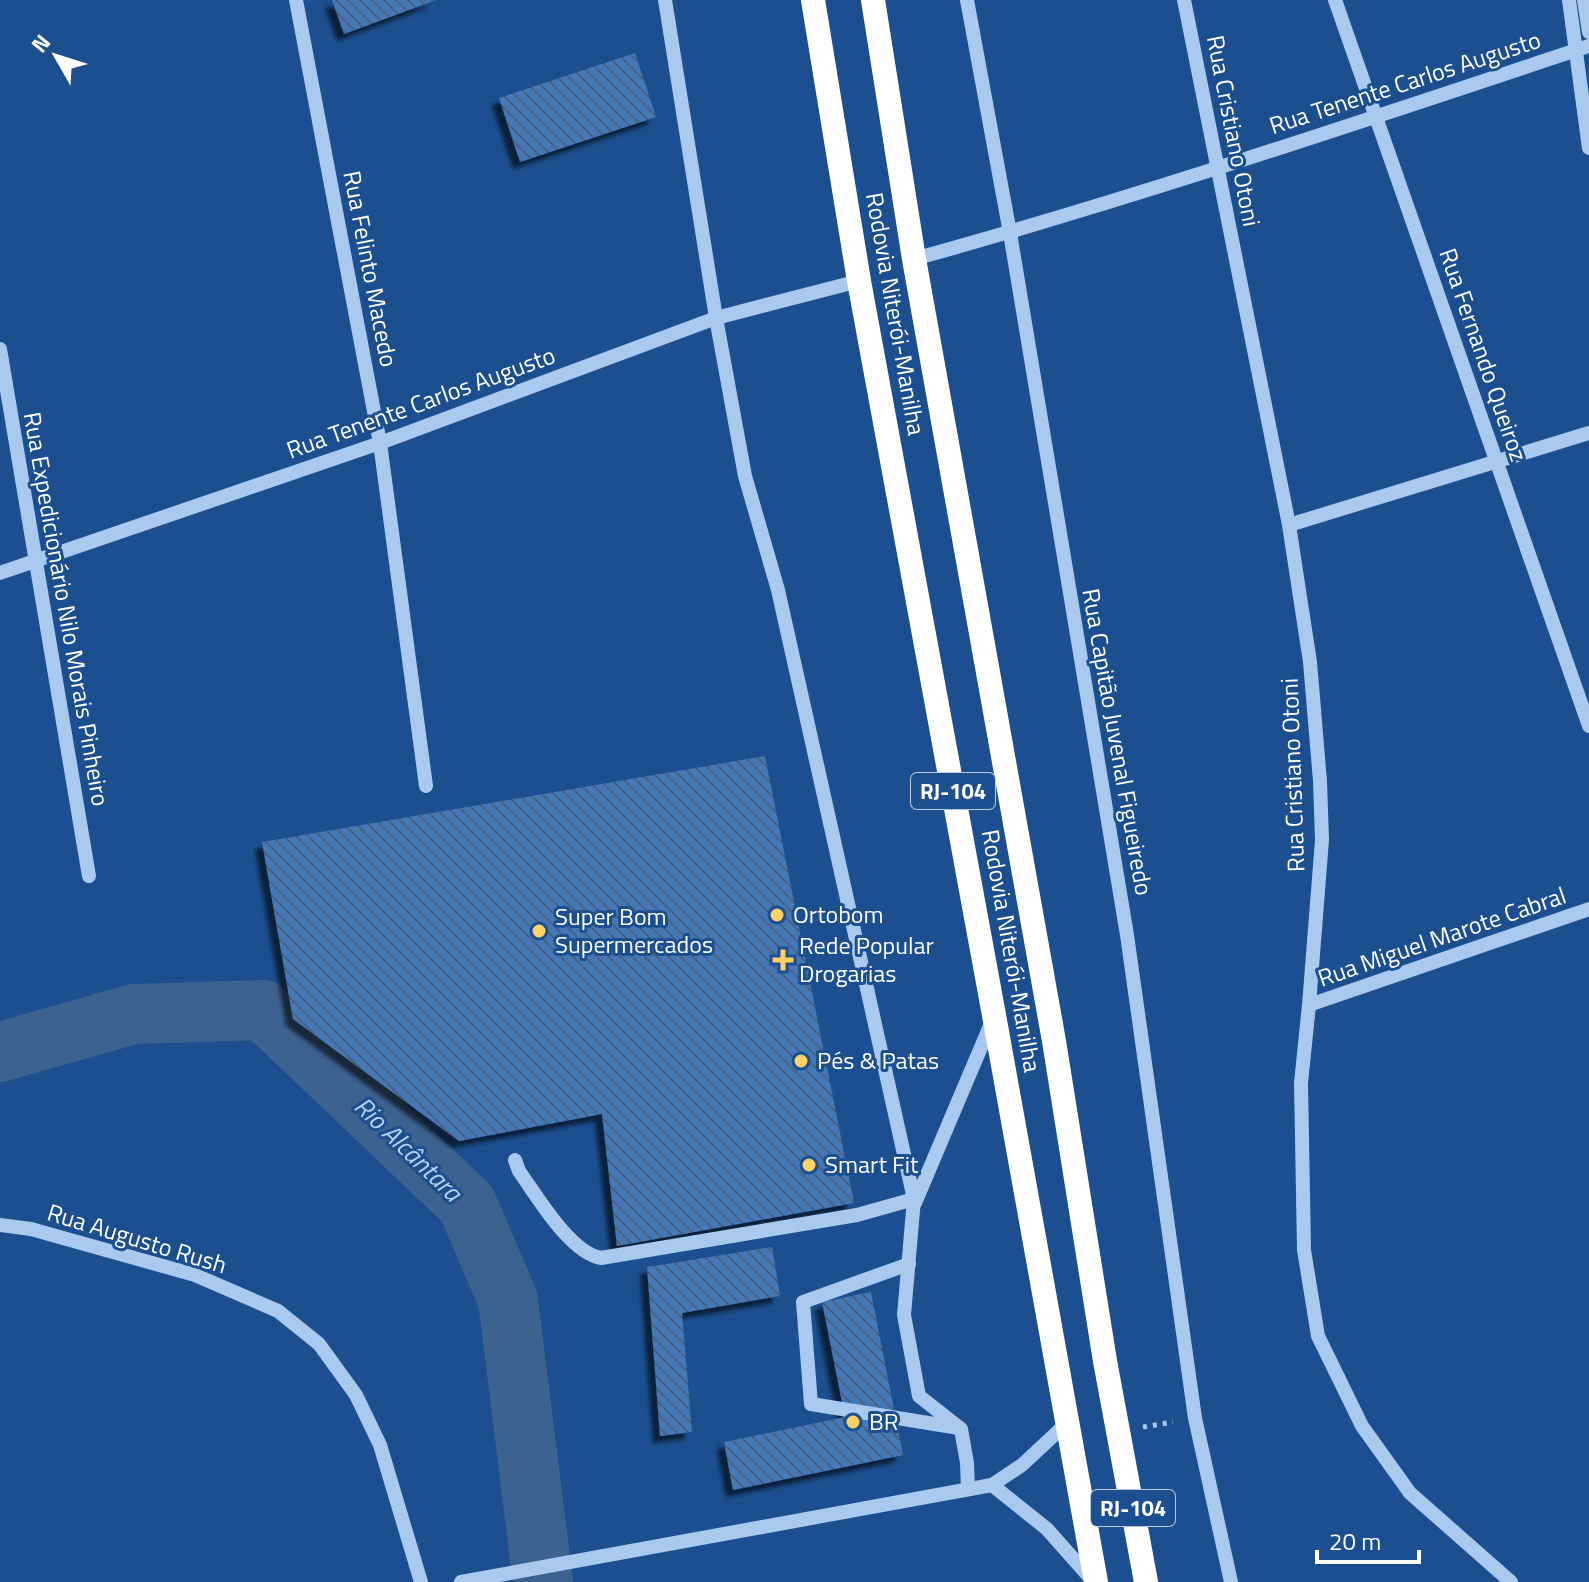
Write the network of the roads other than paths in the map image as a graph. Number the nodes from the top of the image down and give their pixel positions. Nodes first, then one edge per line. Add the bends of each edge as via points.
1 (296, 0) edge
2 (665, 0) edge
3 (813, 0) edge
4 (873, 0) edge
5 (967, 0) edge
6 (1184, 0) edge
7 (1335, 0) edge
8 (1569, 0) edge
9 (1584, 0) edge
10 (1589, 32) edge
11 (1589, 46) edge
12 (1589, 148) edge
13 (1218, 168) junction
14 (1010, 233) junction
15 (914, 259) junction
16 (859, 281) junction
17 (716, 318) junction
18 (0, 349) edge
19 (1589, 433) edge
20 (380, 443) junction
21 (1289, 525) junction
22 (37, 560) junction
23 (0, 573) edge
24 (1589, 726) edge
25 (426, 786) dead end
26 (89, 876) dead end
27 (1589, 909) edge
28 (1309, 1005) junction
29 (994, 1015) junction
30 (515, 1160) dead end
31 (914, 1202) junction
32 (0, 1225) edge
33 (909, 1264) junction
34 (1067, 1423) junction
35 (961, 1429) junction
36 (992, 1485) junction
37 (968, 1489) junction
38 (421, 1582) edge
39 (461, 1582) edge
40 (1095, 1582) edge
41 (1146, 1582) edge
42 (1231, 1582) edge
43 (1511, 1582) edge

1 - 20 street, Rua Felinto Macedo
2 - 17 street
3 - 16 highway, Rodovia Niterói-Manilha / RJ-104
4 - 15 highway, Rodovia Niterói-Manilha / RJ-104
5 - 14 street, Rua Capitão Juvenal Figueiredo
6 - 13 street, Rua Cristiano Otoni
7 - 24 street, Rua Fernando Queiroz
8 - 12 street
9 - 10 street
11 - 13 street, Rua Tenente Carlos Augusto
13 - 14 street, Rua Tenente Carlos Augusto
13 - 21 street, Rua Cristiano Otoni
14 - 15 street, Rua Tenente Carlos Augusto
14 - 42 street, Rua Capitão Juvenal Figueiredo via 1127,935 1195,1418
15 - 41 highway, Rodovia Niterói-Manilha / RJ-104
16 - 17 street, Rua Tenente Carlos Augusto
16 - 29 highway, Rodovia Niterói-Manilha / RJ-104
17 - 20 street, Rua Tenente Carlos Augusto
17 - 31 street via 745,476 778,590
18 - 22 street, Rua Expedicionário Nilo Morais Pinheiro
19 - 21 street
20 - 22 street, Rua Tenente Carlos Augusto
20 - 25 street, Rua Felinto Macedo
21 - 28 street, Rua Cristiano Otoni via 1310,662 1322,825
22 - 23 street, Rua Tenente Carlos Augusto
22 - 26 street, Rua Expedicionário Nilo Morais Pinheiro
27 - 28 street, Rua Miguel Marote Cabral
28 - 43 street, Rua Cristiano Otoni via 1301,1083 1304,1250 1318,1336 1362,1426 1410,1493
29 - 31 street
29 - 34 highway, Rodovia Niterói-Manilha / RJ-104
30 - 31 street via 568,1239 601,1258
31 - 33 street
32 - 38 street, Rua Augusto Rush via 195,1275 278,1311 319,1344 356,1395 380,1445
33 - 35 street via 904,1315 919,1396
33 - 35 street via 803,1302 811,1404
34 - 36 street
34 - 40 highway, Rodovia Niterói-Manilha / RJ-104
35 - 37 street
36 - 37 street
36 - 40 street via 1047,1529
37 - 39 street

